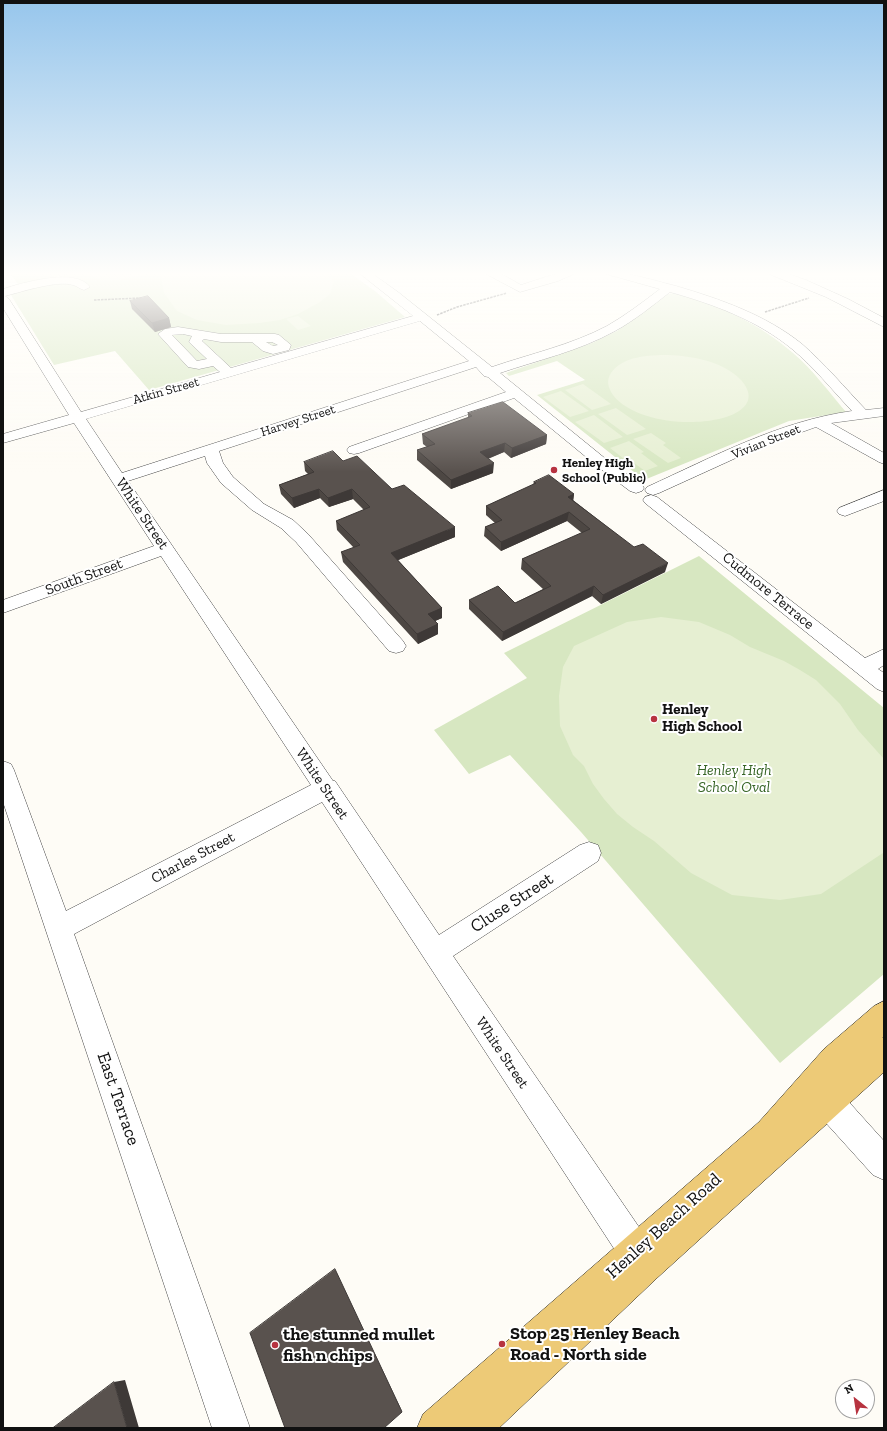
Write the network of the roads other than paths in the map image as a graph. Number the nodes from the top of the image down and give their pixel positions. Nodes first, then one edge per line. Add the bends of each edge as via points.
1 (28, 339) edge
2 (169, 339) edge
3 (196, 339) edge
4 (346, 339) edge
5 (447, 339) edge
6 (587, 339) edge
7 (785, 339) edge
8 (216, 361) junction
9 (476, 363) junction
10 (229, 373) junction
11 (489, 373) junction
12 (515, 393) junction
13 (884, 412) edge
14 (862, 414) junction
15 (77, 417) junction
16 (818, 422) junction
17 (3, 439) edge
18 (211, 449) junction
19 (354, 450) dead end
20 (884, 459) edge
21 (119, 479) junction
22 (884, 494) edge
23 (652, 495) junction
24 (846, 511) dead end
25 (165, 548) junction
26 (3, 607) edge
27 (396, 646) dead end
28 (884, 656) edge
29 (864, 668) junction
30 (884, 684) edge
31 (3, 770) edge
32 (327, 788) junction
33 (589, 853) dead end
34 (59, 928) junction
35 (435, 953) junction
36 (884, 1016) edge
37 (884, 1052) edge
38 (828, 1102) junction
39 (884, 1164) edge
40 (640, 1259) junction
41 (231, 1428) edge
42 (437, 1428) edge
43 (471, 1428) edge

1 - 15 street, White Street
2 - 8 street via 193,364
3 - 8 street via 195,342
4 - 10 street, Atkin Street
5 - 9 street
6 - 11 street
7 - 14 street via 796,346
8 - 10 street
9 - 11 street
9 - 18 street, Harvey Street
10 - 15 street, Atkin Street
11 - 12 street
12 - 19 street
12 - 23 street, Cudmore Terrace via 636,488 633,492 635,497 643,500
13 - 14 street, Vivian Street
14 - 16 street, Vivian Street
15 - 17 street, Atkin Street
15 - 21 street, White Street
16 - 20 street
16 - 23 street, Vivian Street via 772,437
18 - 21 street, Harvey Street
18 - 27 street via 215,464 227,480 258,507 287,524
21 - 25 street, White Street
22 - 24 street
23 - 29 street, Cudmore Terrace
25 - 26 street, South Street
25 - 32 street, White Street
28 - 29 street
29 - 30 street, Cudmore Terrace
31 - 34 street, East Terrace
32 - 34 street, Charles Street
32 - 35 street, White Street
33 - 35 street, Cluse Street
34 - 41 street, East Terrace
35 - 40 street, White Street
36 - 40 main road, Henley Beach Road via 835,1060 770,1132
37 - 38 main road, Henley Beach Road
38 - 39 street
38 - 40 main road, Henley Beach Road
40 - 42 main road, Henley Beach Road
40 - 43 main road, Henley Beach Road

